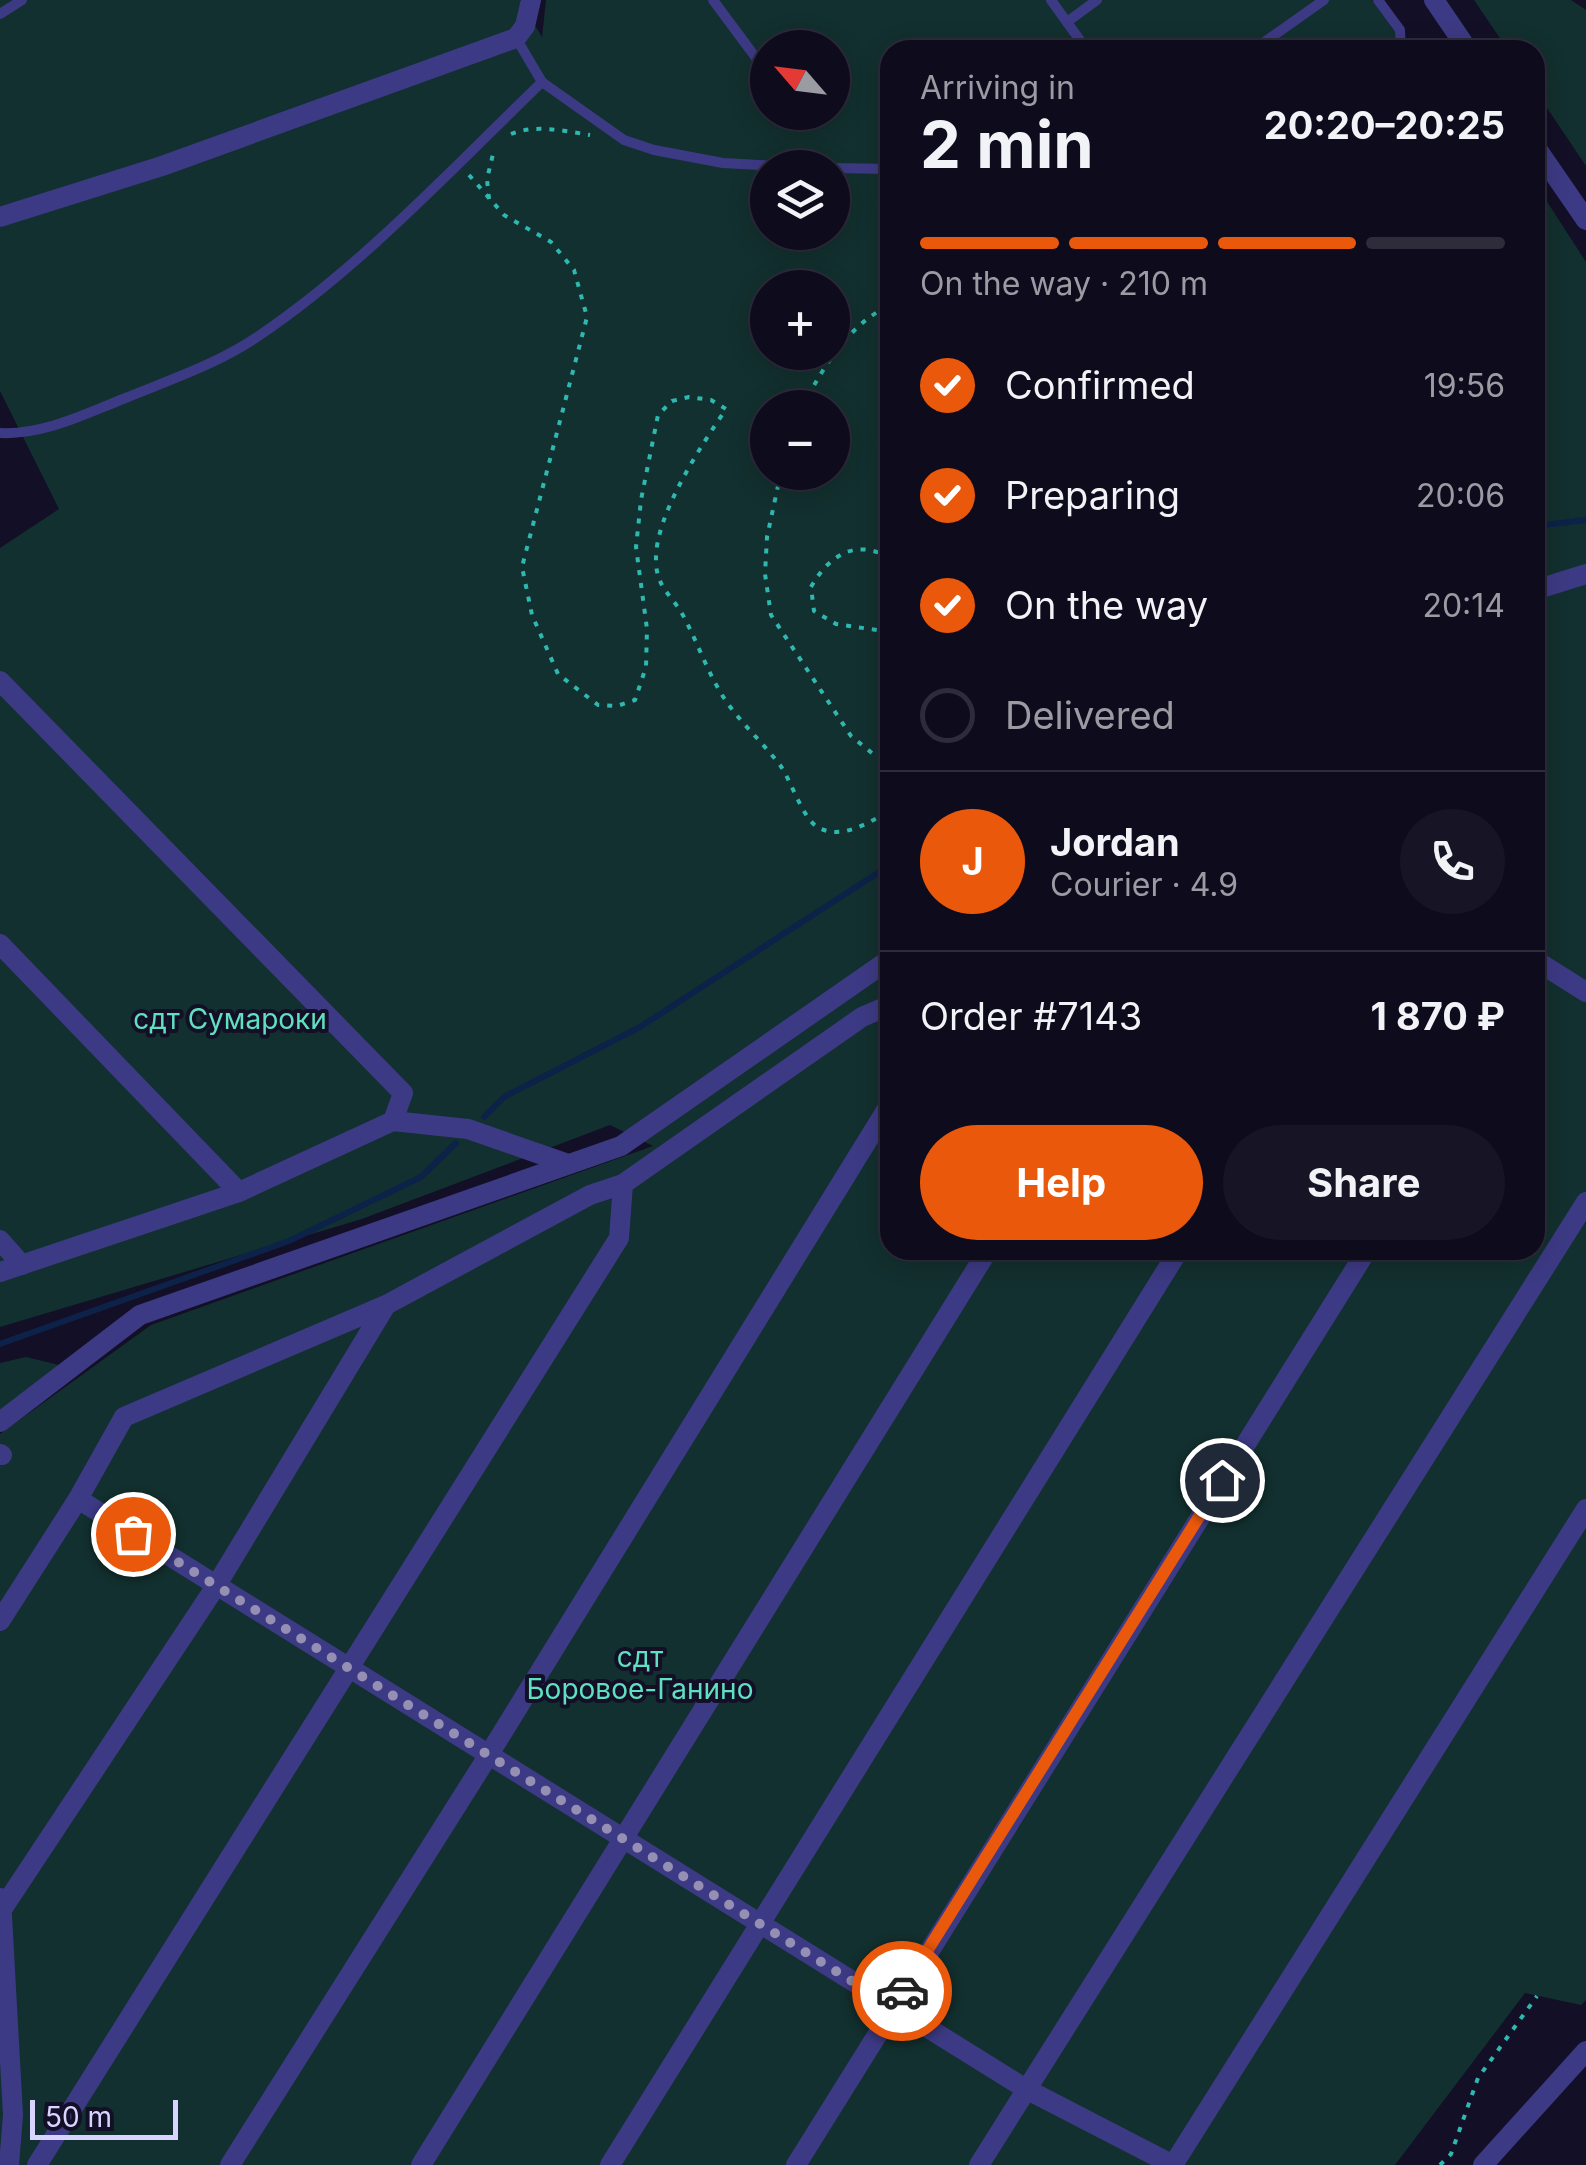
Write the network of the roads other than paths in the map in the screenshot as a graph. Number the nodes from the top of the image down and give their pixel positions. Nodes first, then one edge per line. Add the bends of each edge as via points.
1 (22, 0) edge
2 (531, 0) edge
3 (713, 0) edge
4 (1052, 0) edge
5 (1097, 0) edge
6 (1324, 0) edge
7 (1378, 0) edge
8 (1434, 0) edge
9 (0, 14) edge
10 (1067, 22) junction
11 (516, 38) junction
12 (1080, 40) edge
13 (1267, 40) edge
14 (1400, 40) edge
15 (1461, 40) edge
16 (750, 50) edge
17 (542, 82) junction
18 (1545, 161) edge
19 (750, 164) edge
20 (850, 169) edge
21 (880, 170) edge
22 (0, 217) edge
23 (1586, 220) edge
24 (0, 433) edge
25 (1586, 574) edge
26 (1545, 587) edge
27 (0, 681) edge
28 (0, 944) edge
29 (880, 966) edge
30 (1545, 972) edge
31 (1586, 992) edge
32 (880, 1010) edge
33 (880, 1120) edge
34 (392, 1121) junction
35 (568, 1164) junction
36 (623, 1184) junction
37 (239, 1192) junction
38 (1586, 1202) edge
39 (0, 1240) edge
40 (982, 1260) edge
41 (1173, 1260) edge
42 (1361, 1260) edge
43 (22, 1264) junction
44 (0, 1272) edge
45 (386, 1305) junction
46 (0, 1422) edge
47 (78, 1499) junction
48 (1586, 1509) edge
49 (216, 1586) junction
50 (0, 1620) edge
51 (350, 1670) junction
52 (488, 1756) junction
53 (622, 1840) junction
54 (2, 1902) edge
55 (758, 1924) junction
56 (892, 2006) junction
57 (1586, 2051) edge
58 (1026, 2089) junction
59 (9, 2165) edge
60 (37, 2165) edge
61 (230, 2165) edge
62 (420, 2165) edge
63 (610, 2165) edge
64 (796, 2165) edge
65 (980, 2165) edge
66 (1173, 2165) edge
67 (1483, 2165) edge

1 - 9 lane
2 - 11 street
3 - 16 lane
4 - 10 lane
5 - 10 lane
6 - 13 lane
7 - 14 lane
8 - 15 street
10 - 12 lane
11 - 17 lane
11 - 22 street
17 - 19 lane via 624,140
17 - 24 lane via 340,272 246,344 71,420 25,434
18 - 23 street
20 - 21 lane
25 - 26 street
27 - 34 street via 403,1093
28 - 37 street
29 - 35 street via 621,1146
30 - 31 street
32 - 36 street
33 - 52 street
34 - 35 street via 468,1129
34 - 37 street
35 - 46 street via 140,1315
36 - 45 street via 590,1195
36 - 51 street via 620,1238
37 - 43 street
38 - 58 street
39 - 43 street
40 - 53 street
41 - 55 street
42 - 56 street
43 - 44 street
45 - 47 street via 124,1417
45 - 49 street
47 - 49 street
47 - 50 street
48 - 66 street
49 - 51 street
49 - 54 street
51 - 52 street
51 - 60 street
52 - 53 street
52 - 61 street
53 - 55 street
53 - 62 street
54 - 59 street via 13,2115
55 - 56 street
55 - 63 street
56 - 58 street
56 - 64 street
57 - 67 street
58 - 65 street
58 - 66 street

